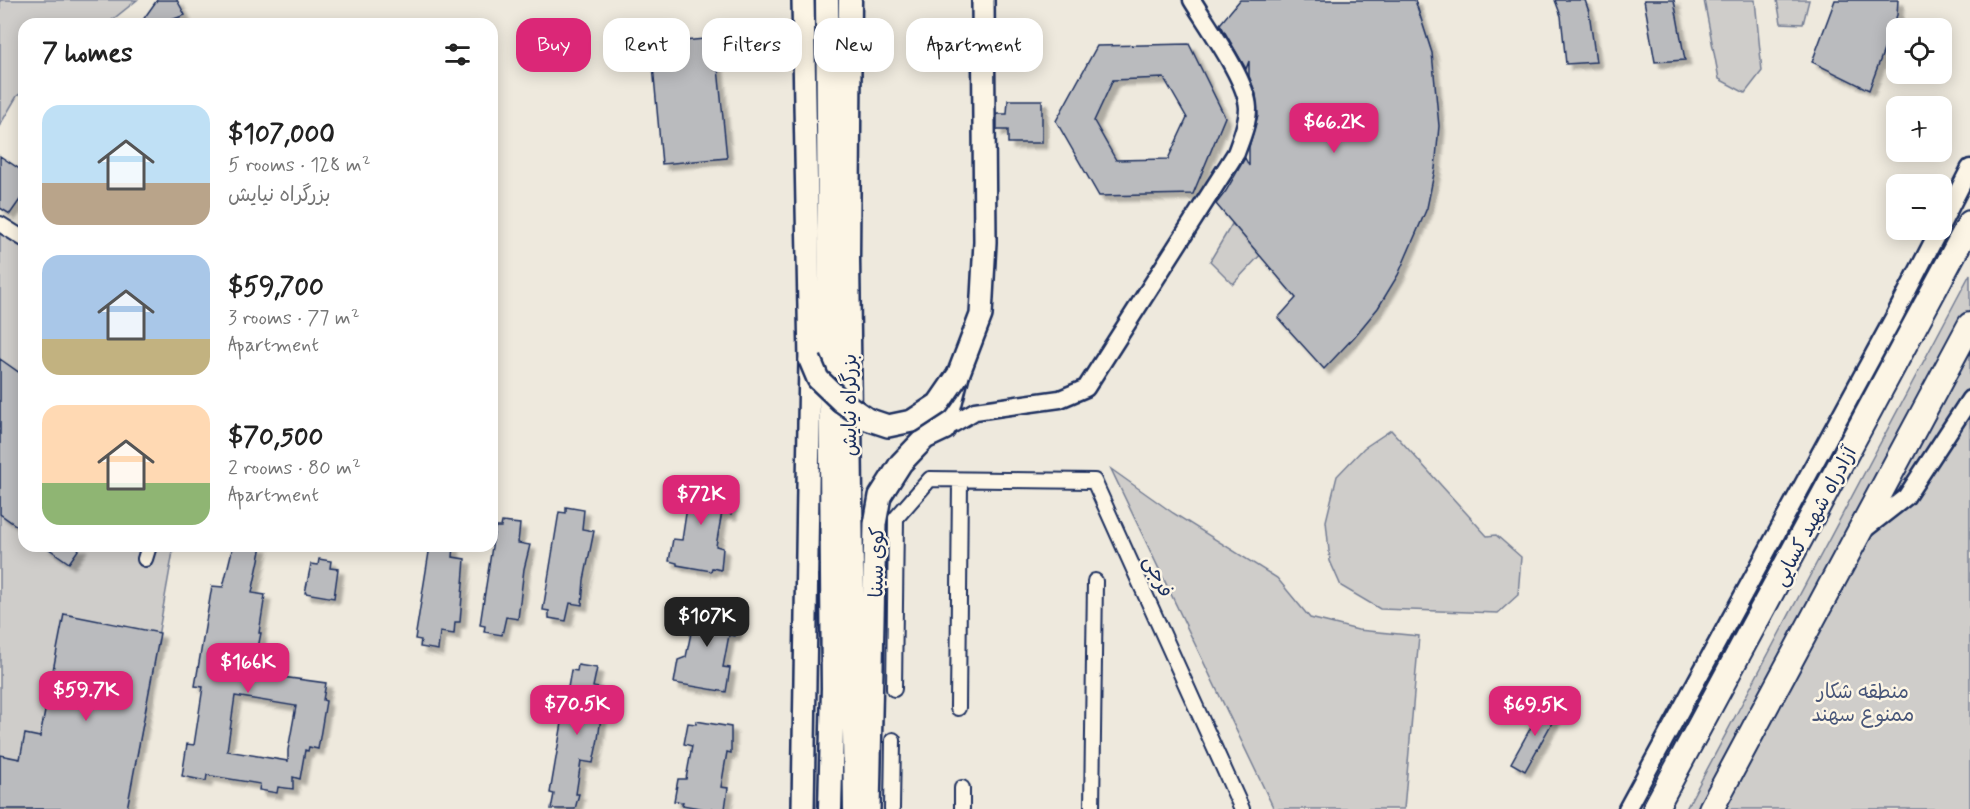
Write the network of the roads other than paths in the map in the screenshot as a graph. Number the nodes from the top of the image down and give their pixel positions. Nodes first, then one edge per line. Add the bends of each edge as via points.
1 (803, 0) edge
2 (827, 0) edge
3 (850, 0) edge
4 (983, 0) edge
5 (1192, 0) edge
6 (1970, 168) edge
7 (1952, 203) edge
8 (1970, 223) edge
9 (0, 224) edge
10 (18, 235) edge
11 (1934, 240) edge
12 (1970, 325) edge
13 (810, 360) junction
14 (958, 375) junction
15 (1970, 399) edge
16 (944, 429) junction
17 (960, 481) junction
18 (1859, 533) junction
19 (1095, 581) dead end
20 (894, 689) dead end
21 (958, 708) dead end
22 (893, 740) dead end
23 (962, 788) dead end
24 (803, 809) edge
25 (830, 809) edge
26 (855, 809) edge
27 (869, 809) edge
28 (892, 809) edge
29 (962, 809) edge
30 (1092, 809) edge
31 (1242, 809) edge
32 (1627, 809) edge
33 (1655, 809) edge
34 (1710, 809) edge

1 - 13 main road
2 - 25 highway, بزرگراه نیایش
3 - 26 highway, بزرگراه نیایش via 848,270
4 - 14 main road via 985,242 981,315
5 - 16 street via 1240,80 1248,107 1236,153 1086,388 1060,399 975,411
6 - 7 street
8 - 33 highway, آزادراه شهید کسایی
9 - 10 street
11 - 32 street
12 - 18 highway
13 - 14 main road, bridge via 818,379 841,401 867,419 888,426 912,421 938,404
13 - 24 main road
14 - 16 main road
15 - 18 street via 1906,497
16 - 27 main road via 925,438 901,463 880,496 875,524
17 - 20 street, کوی سینا via 930,479 896,518
17 - 21 street
17 - 31 street, فرجی via 1094,481
18 - 34 highway
19 - 30 street
22 - 28 street
23 - 29 street

